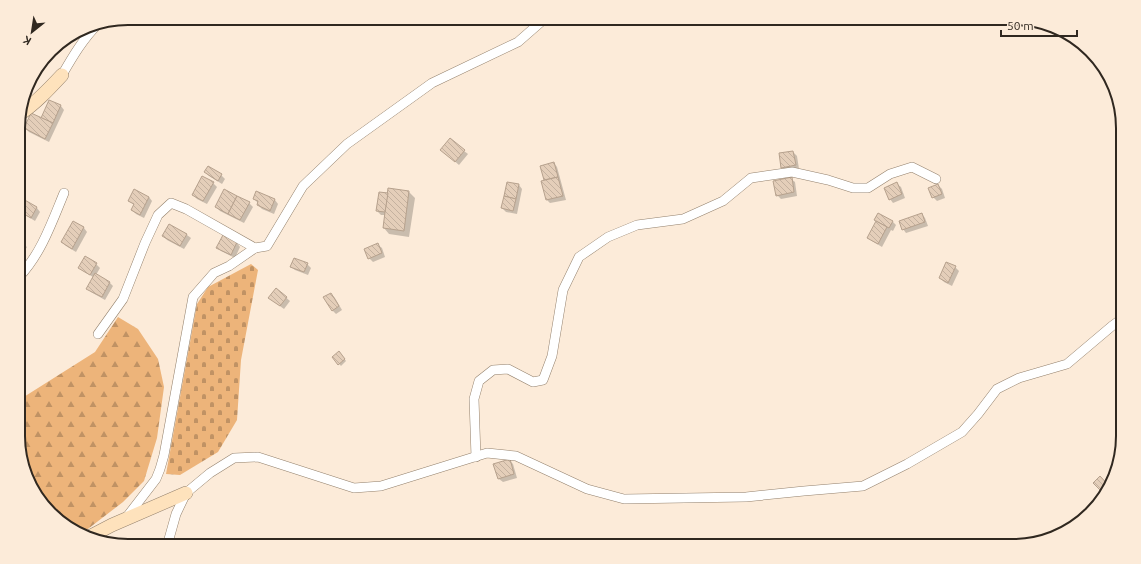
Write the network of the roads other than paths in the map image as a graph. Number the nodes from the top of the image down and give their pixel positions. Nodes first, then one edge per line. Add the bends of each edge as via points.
1 (537, 25) edge
2 (90, 32) edge
3 (62, 75) joint
4 (27, 109) edge
5 (936, 179) dead end
6 (64, 193) dead end
7 (255, 248) junction
8 (25, 269) edge
9 (1116, 323) edge
10 (98, 334) dead end
11 (476, 457) junction
12 (186, 494) junction
13 (126, 519) junction
14 (96, 534) edge
15 (169, 539) edge

1 - 7 street via 518,42 432,83 347,144 303,186 267,246
2 - 3 street
3 - 4 street
5 - 11 street via 912,167 890,174 868,188 853,188 792,172 751,178 723,201 683,219 637,225 608,237 579,257 564,290 552,356 543,380 533,382 508,369 493,370 478,381 474,399
6 - 8 street via 40,247
7 - 10 street via 171,203 158,215 123,299
7 - 13 street via 214,273 193,297 160,469
9 - 11 street via 1068,364 1019,378 997,389 962,432 908,464 862,486 746,497 624,499 587,488 516,456 487,453
11 - 12 street via 380,486 354,488 258,457 234,458 210,473
12 - 13 street
12 - 15 street via 176,514
13 - 14 street

